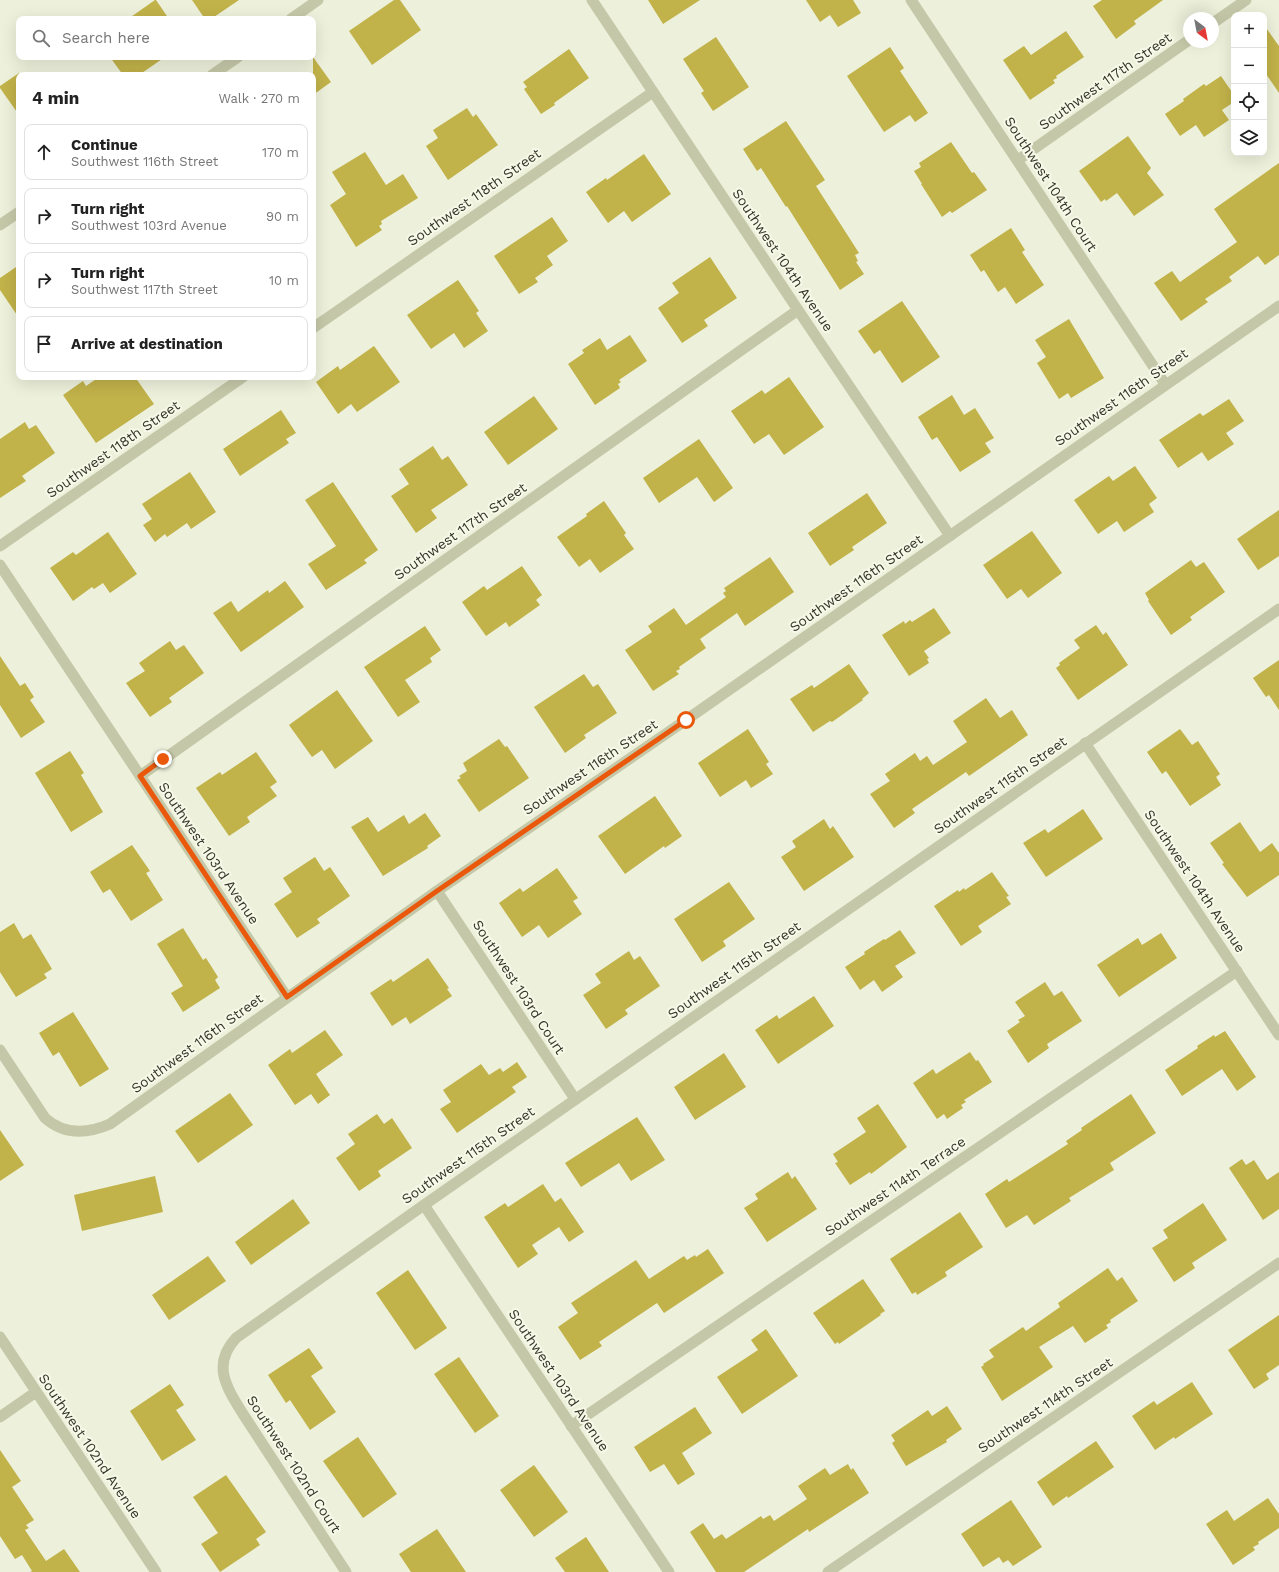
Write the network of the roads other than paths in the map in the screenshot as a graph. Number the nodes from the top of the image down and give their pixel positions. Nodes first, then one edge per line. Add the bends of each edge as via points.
1 (318, 0) edge
2 (592, 0) edge
3 (911, 0) edge
4 (1246, 0) edge
5 (295, 16) edge
6 (1219, 20) edge
7 (1183, 44) edge
8 (234, 60) edge
9 (216, 72) edge
10 (653, 92) junction
11 (1018, 160) junction
12 (16, 214) edge
13 (0, 225) edge
14 (1279, 306) edge
15 (798, 310) junction
16 (316, 326) edge
17 (239, 380) edge
18 (1165, 384) junction
19 (950, 536) junction
20 (0, 546) edge
21 (0, 565) edge
22 (1279, 609) edge
23 (1086, 743) junction
24 (140, 776) junction
25 (437, 891) junction
26 (1237, 971) junction
27 (287, 997) junction
28 (1279, 1035) edge
29 (0, 1050) edge
30 (575, 1099) junction
31 (424, 1205) junction
32 (1279, 1263) edge
33 (0, 1338) edge
34 (222, 1368) joint
35 (36, 1392) junction
36 (0, 1417) edge
37 (571, 1426) junction
38 (156, 1572) edge
39 (346, 1572) edge
40 (669, 1572) edge
41 (828, 1572) edge

1 - 5 street
2 - 10 street, Southwest 104th Avenue
3 - 11 street, Southwest 104th Court
4 - 6 street
7 - 11 street, Southwest 117th Street
8 - 9 street
10 - 15 street, Southwest 104th Avenue
10 - 16 street, Southwest 118th Street
11 - 18 street, Southwest 104th Court
12 - 13 street
14 - 18 street, Southwest 116th Street
15 - 19 street, Southwest 104th Avenue
15 - 24 street, Southwest 117th Street
17 - 20 street, Southwest 118th Street
18 - 19 street, Southwest 116th Street
19 - 25 street, Southwest 116th Street
21 - 24 street, Southwest 103rd Avenue
22 - 23 street, Southwest 115th Street
23 - 26 street, Southwest 104th Avenue
23 - 30 street, Southwest 115th Street
24 - 27 street, Southwest 103rd Avenue
25 - 27 street, Southwest 116th Street
25 - 30 street, Southwest 103rd Court
26 - 28 street, Southwest 104th Avenue
26 - 37 street, Southwest 114th Terrace
27 - 29 street, Southwest 116th Street via 110,1124 90,1131 71,1131 45,1118
30 - 31 street, Southwest 115th Street
31 - 34 street, Southwest 115th Street via 236,1338 223,1358
31 - 37 street, Southwest 103rd Avenue
32 - 41 street, Southwest 114th Street
33 - 35 street, Southwest 102nd Avenue
34 - 39 street, Southwest 102nd Court via 229,1389 243,1414
35 - 36 street
35 - 38 street, Southwest 102nd Avenue
37 - 40 street, Southwest 103rd Avenue

